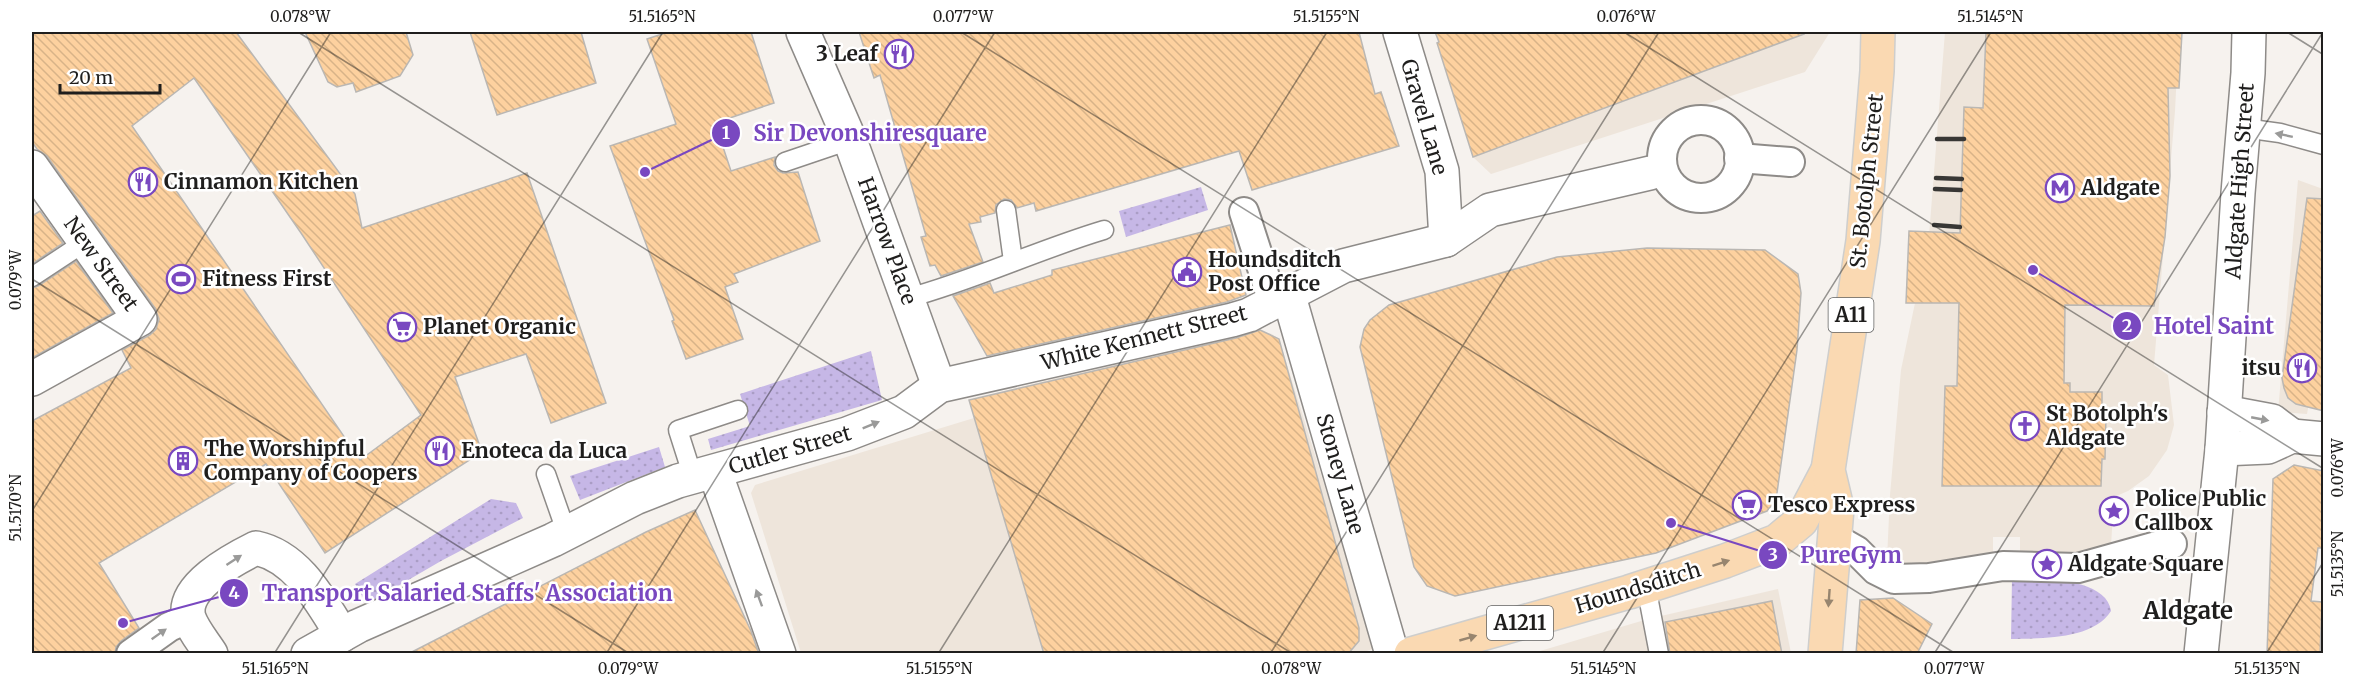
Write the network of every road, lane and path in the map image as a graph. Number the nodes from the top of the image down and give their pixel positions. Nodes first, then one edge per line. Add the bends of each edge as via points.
1 (803, 32) edge
2 (1400, 32) edge
3 (1878, 32) edge
4 (2249, 32) edge
5 (2244, 128) junction
6 (850, 140) junction
7 (2324, 145) edge
8 (1740, 159) junction
9 (785, 162) dead end
10 (1790, 162) dead end
11 (32, 167) edge
12 (1656, 171) junction
13 (1006, 210) dead end
14 (1244, 212) dead end
15 (1104, 230) dead end
16 (1446, 240) junction
17 (85, 242) junction
18 (1013, 261) junction
19 (32, 277) edge
20 (908, 298) junction
21 (1281, 298) junction
22 (32, 379) edge
23 (939, 386) junction
24 (738, 410) dead end
25 (2224, 412) junction
26 (2308, 437) edge
27 (2222, 449) junction
28 (1828, 470) junction
29 (546, 474) dead end
30 (704, 474) junction
31 (567, 534) junction
32 (1838, 543) junction
33 (2172, 544) dead end
34 (1646, 586) junction
35 (189, 618) junction
36 (342, 635) junction
37 (131, 654) edge
38 (211, 654) edge
39 (308, 654) edge
40 (779, 654) edge
41 (1392, 654) edge
42 (1411, 654) edge
43 (1659, 654) edge
44 (1825, 654) edge
45 (2201, 654) edge

1 - 6 street, Harrow Place
2 - 16 street, Gravel Lane via 1442,171
3 - 28 main road, St. Botolph Street / A11 via 1863,241
4 - 5 street, Aldgate High Street
7 -> 5 lane
5 - 25 street, Aldgate High Street
6 - 9 lane
6 - 20 street, Harrow Place
8 - 10 street
8 - 12 street via 1733,183 1713,197 1694,198 1676,190
8 - 12 street via 1732,135 1722,126 1696,120 1673,132
11 - 17 street, New Street
12 - 16 street via 1490,210
13 - 18 lane
14 - 21 street
15 - 18 lane
16 - 21 street, White Kennett Street via 1343,266
17 - 19 lane
17 - 22 street, New Street via 140,319
18 - 20 lane
20 - 23 street, Harrow Place
21 - 23 street, White Kennett Street via 1232,320
21 - 41 street, Stoney Lane
30 -> 23 street, Cutler Street via 847,434 903,412
24 - 30 lane via 678,430
25 -> 26 street via 2272,421
25 - 27 street, Aldgate High Street
26 - 27 street via 2268,447
27 - 45 street, Aldgate High Street
28 - 32 main road, St. Botolph Street / A11 via 1837,508
34 -> 28 main road, Houndsditch / A1211 via 1777,542 1801,521
29 - 31 lane
30 - 31 street via 635,498
40 -> 30 street, Cutler Street
31 - 36 street
32 - 33 street via 1857,551 1876,570 1894,579 1929,578 2004,566 2078,568
32 -> 44 main road, St. Botolph Street
42 -> 34 main road, Houndsditch / A1211
34 - 43 lane
35 -> 36 street via 192,595 208,577 255,548 270,551 288,563 314,591
37 -> 35 street
35 - 38 street
36 - 39 street

